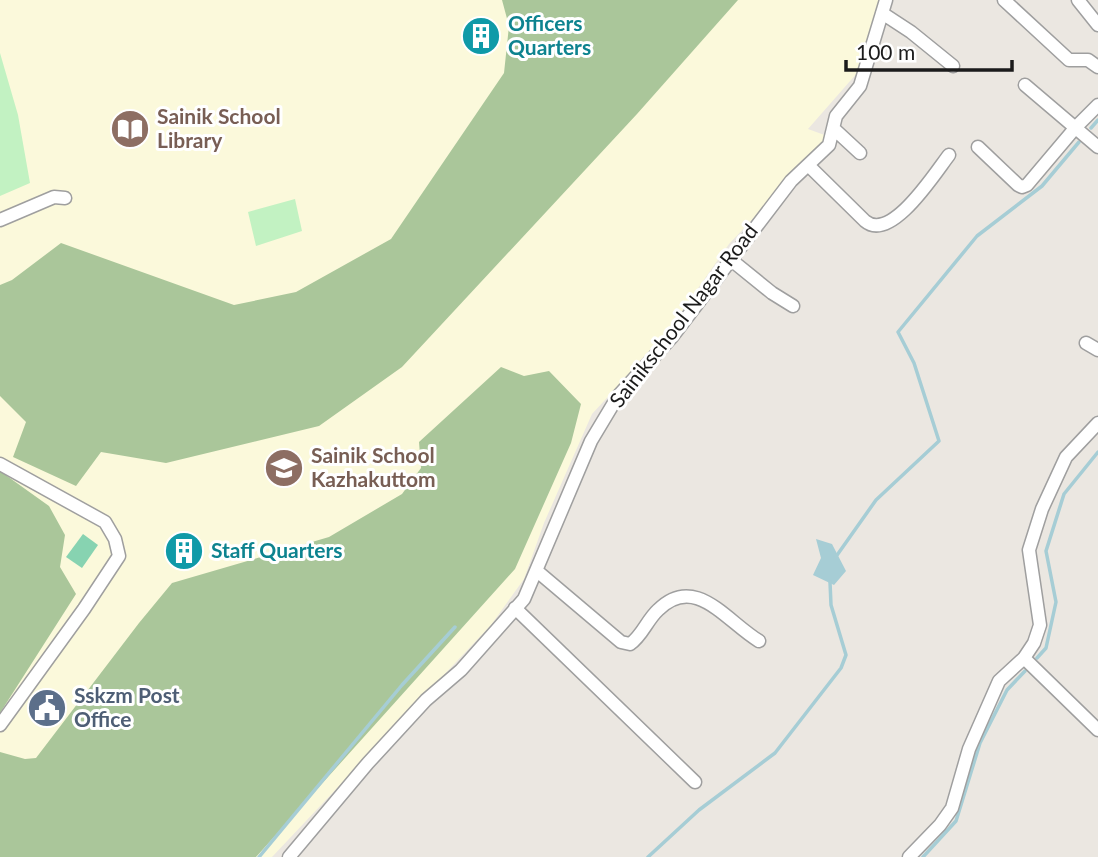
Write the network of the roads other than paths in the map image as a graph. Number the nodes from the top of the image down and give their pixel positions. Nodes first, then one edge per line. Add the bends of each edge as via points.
1 (886, 0) edge
2 (1004, 0) edge
3 (1078, 0) edge
4 (882, 13) junction
5 (1098, 25) edge
6 (953, 66) dead end
7 (1098, 66) edge
8 (1025, 85) dead end
9 (1098, 105) edge
10 (1076, 127) junction
11 (833, 128) junction
12 (1098, 147) edge
13 (978, 148) dead end
14 (860, 153) dead end
15 (949, 155) dead end
16 (808, 165) junction
17 (65, 198) dead end
18 (0, 220) edge
19 (730, 259) junction
20 (793, 306) dead end
21 (1098, 423) edge
22 (0, 464) edge
23 (537, 571) junction
24 (515, 608) junction
25 (759, 641) dead end
26 (1024, 658) junction
27 (0, 725) edge
28 (1098, 730) edge
29 (695, 782) dead end
30 (289, 857) edge
31 (909, 857) edge

1 - 4 street, Sainikschool Nagar Road
2 - 7 street via 1069,60 1088,60
3 - 5 street
4 - 6 street
4 - 11 street, Sainikschool Nagar Road via 860,86 836,116
8 - 10 street
9 - 10 street
10 - 12 street
10 - 13 street via 1022,187
11 - 14 street
11 - 16 street, Sainikschool Nagar Road via 829,145
15 - 16 street via 914,201 878,227 871,226
16 - 19 street, Sainikschool Nagar Road
17 - 18 street via 54,197
19 - 20 street
19 - 23 street, Sainikschool Nagar Road via 671,337 618,396 591,441
21 - 26 street via 1066,457 1035,530 1029,550 1040,625
22 - 27 street via 105,522 119,556
23 - 24 street, Sainikschool Nagar Road
23 - 25 street via 621,642 630,644 656,611 684,594 712,606
24 - 29 street
24 - 30 street, Sainikschool Nagar Road via 368,763
26 - 28 street
26 - 31 street via 999,681 989,701 951,808

